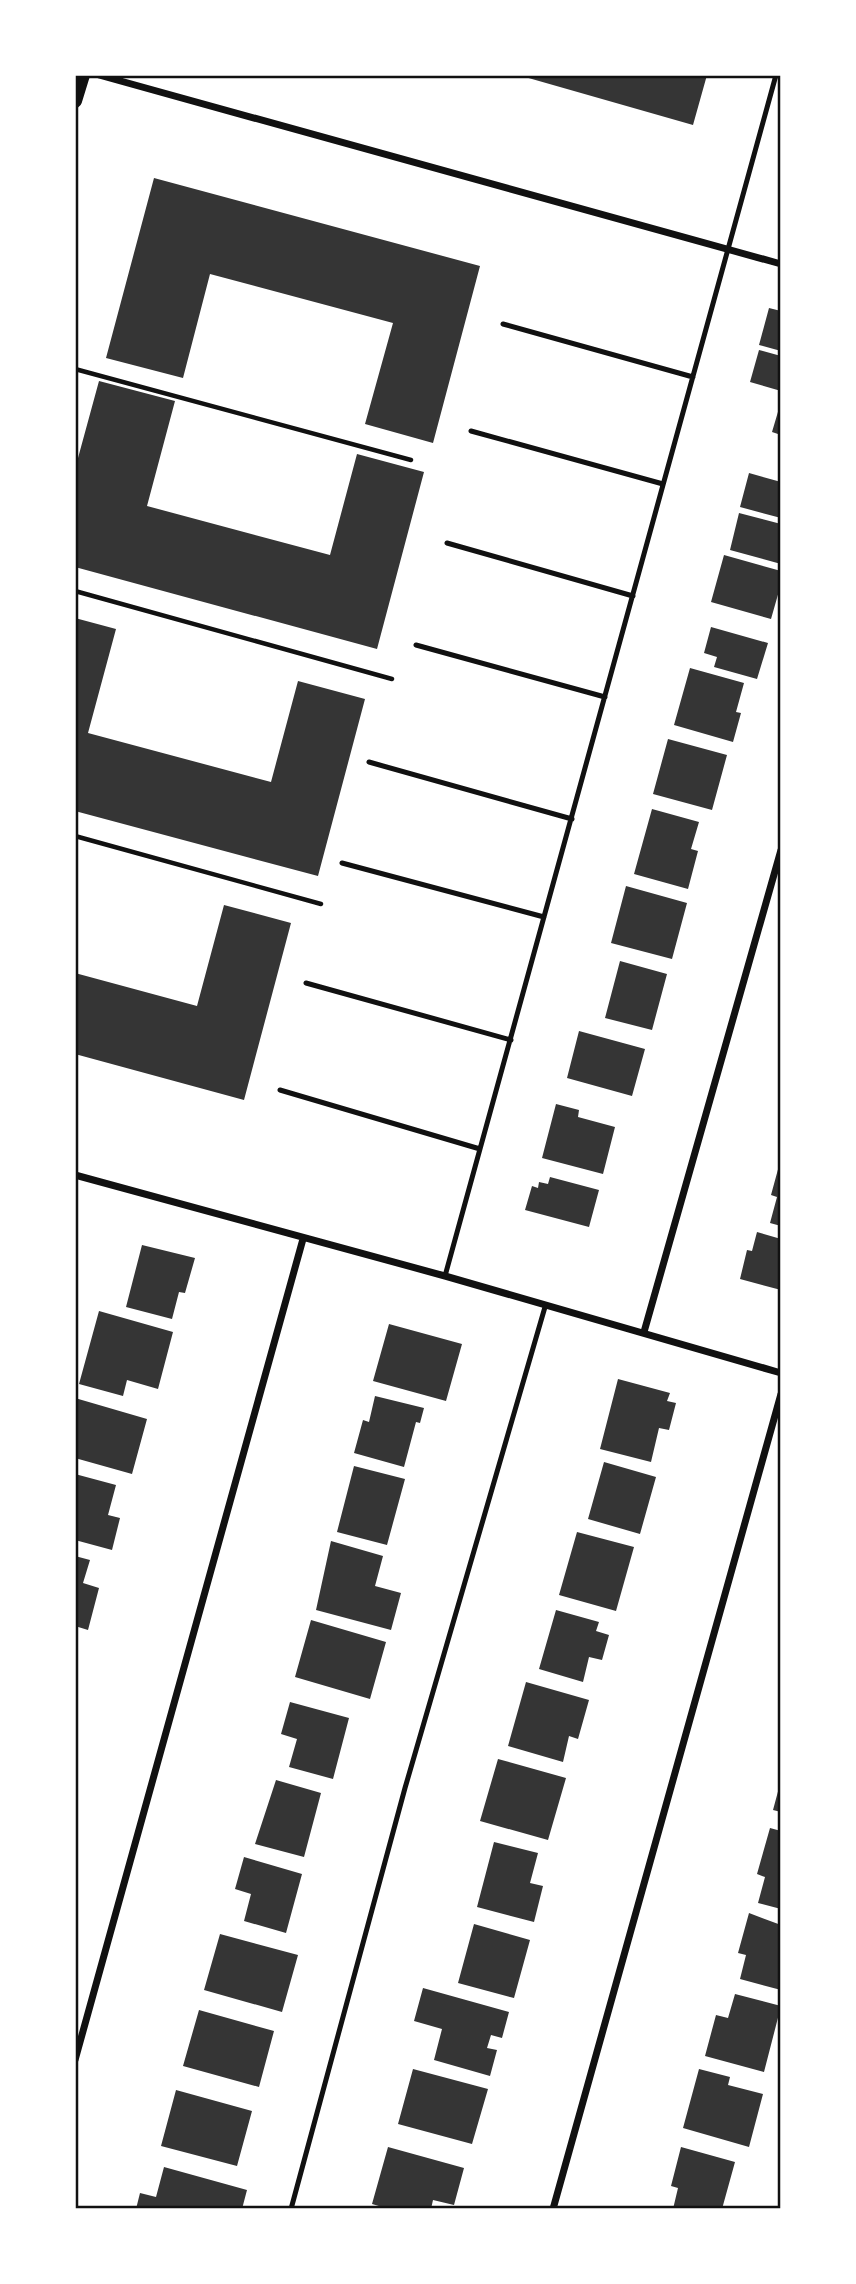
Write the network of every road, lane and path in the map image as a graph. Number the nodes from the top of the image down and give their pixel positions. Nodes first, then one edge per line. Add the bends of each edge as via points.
1 (83, 75) edge
2 (99, 75) edge
3 (776, 75) edge
4 (75, 102) edge
5 (728, 250) junction
6 (781, 264) edge
7 (502, 324) dead end
8 (75, 369) edge
9 (693, 377) junction
10 (471, 431) dead end
11 (411, 460) dead end
12 (663, 484) junction
13 (447, 543) dead end
14 (75, 591) edge
15 (633, 596) junction
16 (416, 645) dead end
17 (391, 679) dead end
18 (605, 697) junction
19 (369, 762) dead end
20 (572, 819) junction
21 (75, 836) edge
22 (781, 850) edge
23 (342, 863) dead end
24 (321, 904) dead end
25 (544, 917) junction
26 (306, 983) dead end
27 (511, 1040) junction
28 (280, 1090) dead end
29 (480, 1149) junction
30 (75, 1175) edge
31 (303, 1239) junction
32 (445, 1276) junction
33 (545, 1307) junction
34 (644, 1332) junction
35 (781, 1373) edge
36 (781, 1394) edge
37 (75, 2060) edge
38 (291, 2209) edge
39 (553, 2209) edge

1 - 4 main road
2 - 5 street
3 - 5 lane
5 - 6 street
5 - 9 lane
7 - 9 lane
8 - 11 path
9 - 12 lane
10 - 12 lane
12 - 15 lane
13 - 15 lane
14 - 17 path
15 - 18 lane
16 - 18 lane
18 - 20 lane
19 - 20 lane
20 - 25 lane
21 - 24 path
22 - 34 street
23 - 25 lane
25 - 27 lane
26 - 27 lane
27 - 29 lane
28 - 29 lane
29 - 32 lane
30 - 31 street
31 - 32 street
31 - 37 street
32 - 33 street
33 - 34 street
33 - 38 lane via 405,1788
34 - 35 street
36 - 39 street

